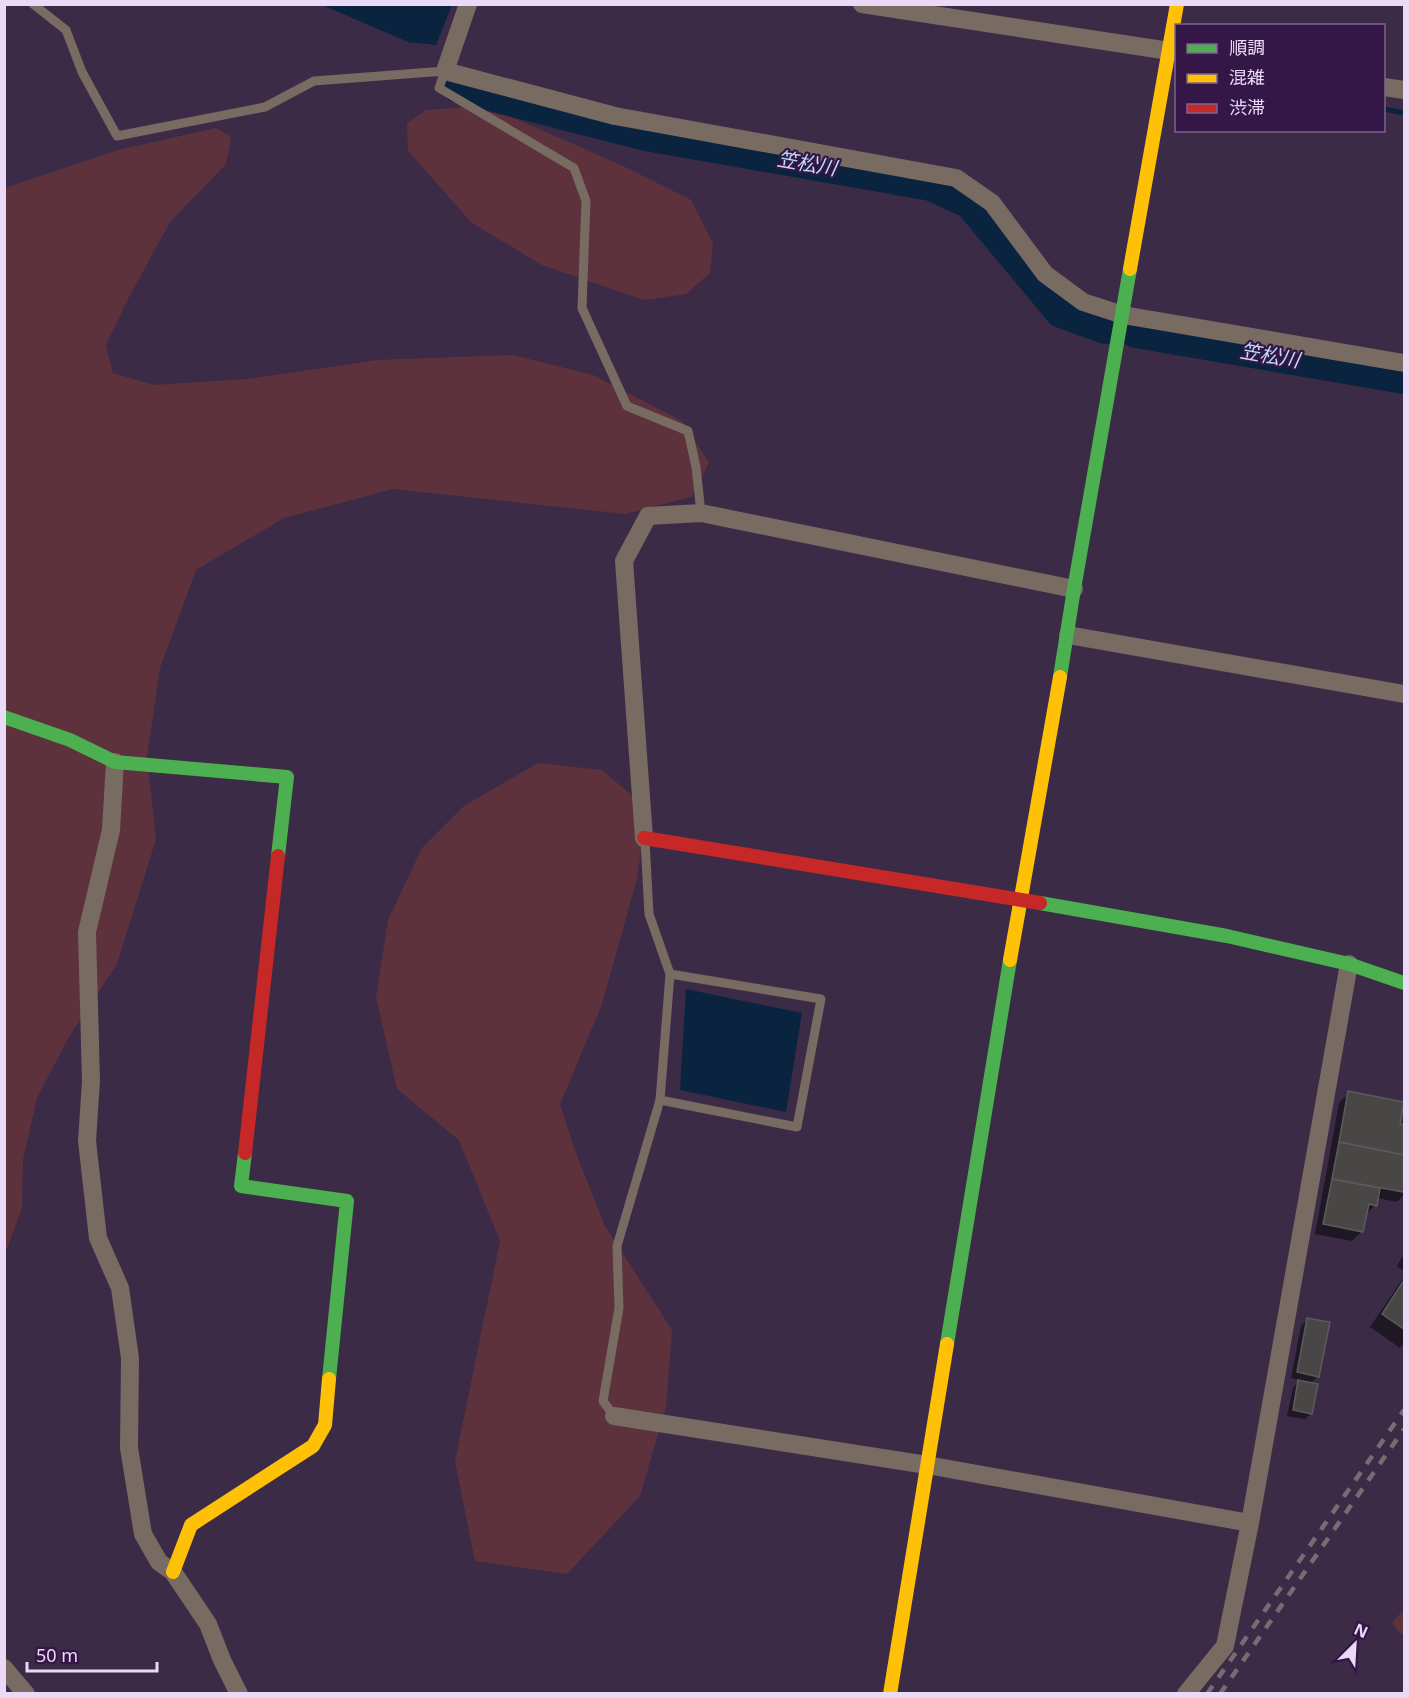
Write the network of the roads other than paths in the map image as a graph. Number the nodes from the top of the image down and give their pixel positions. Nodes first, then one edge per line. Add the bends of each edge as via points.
1 (33, 4) edge
2 (468, 4) edge
3 (862, 4) edge
4 (1177, 4) edge
5 (1175, 24) edge
6 (1175, 28) edge
7 (1173, 51) edge
8 (445, 71) junction
9 (1385, 87) edge
10 (1404, 90) edge
11 (1123, 315) junction
12 (1404, 363) edge
13 (701, 513) junction
14 (1074, 589) junction
15 (1068, 634) junction
16 (1404, 694) edge
17 (4, 717) edge
18 (115, 762) junction
19 (645, 838) junction
20 (1020, 899) junction
21 (1348, 964) junction
22 (670, 974) junction
23 (1404, 983) edge
24 (660, 1100) junction
25 (614, 1416) joint
26 (927, 1465) junction
27 (1250, 1523) junction
28 (173, 1572) junction
29 (4, 1668) edge
30 (26, 1694) edge
31 (239, 1694) edge
32 (890, 1694) edge
33 (1186, 1694) edge

1 - 8 lane via 66,30 82,72 117,136 265,106 314,81
2 - 8 street
3 - 7 street
4 - 5 street
6 - 7 street
7 - 11 street
8 - 11 street via 615,116 956,178 992,204 1045,274 1083,302
8 - 13 lane via 439,88 574,168 586,201 582,308 627,406 688,431
9 - 10 street
11 - 12 street
11 - 14 street
13 - 14 street
13 - 19 street via 648,516 624,561
14 - 15 street
15 - 16 street
15 - 20 street
17 - 18 street via 70,740
18 - 28 street via 111,830 87,932 91,1062 87,1141 98,1238 120,1288 130,1358 129,1448 143,1534 159,1562
18 - 28 street via 287,777 241,1186 347,1201 324,1425 313,1446 191,1525
19 - 20 street
19 - 22 lane via 649,914
20 - 21 street via 1227,936
20 - 26 street
21 - 23 street
21 - 27 street
22 - 24 lane
22 - 24 lane via 820,999 797,1127
24 - 25 lane via 617,1246 619,1308 603,1401
25 - 26 street
26 - 27 street
26 - 32 street
27 - 33 street via 1225,1646
28 - 31 street via 208,1624
29 - 30 street

